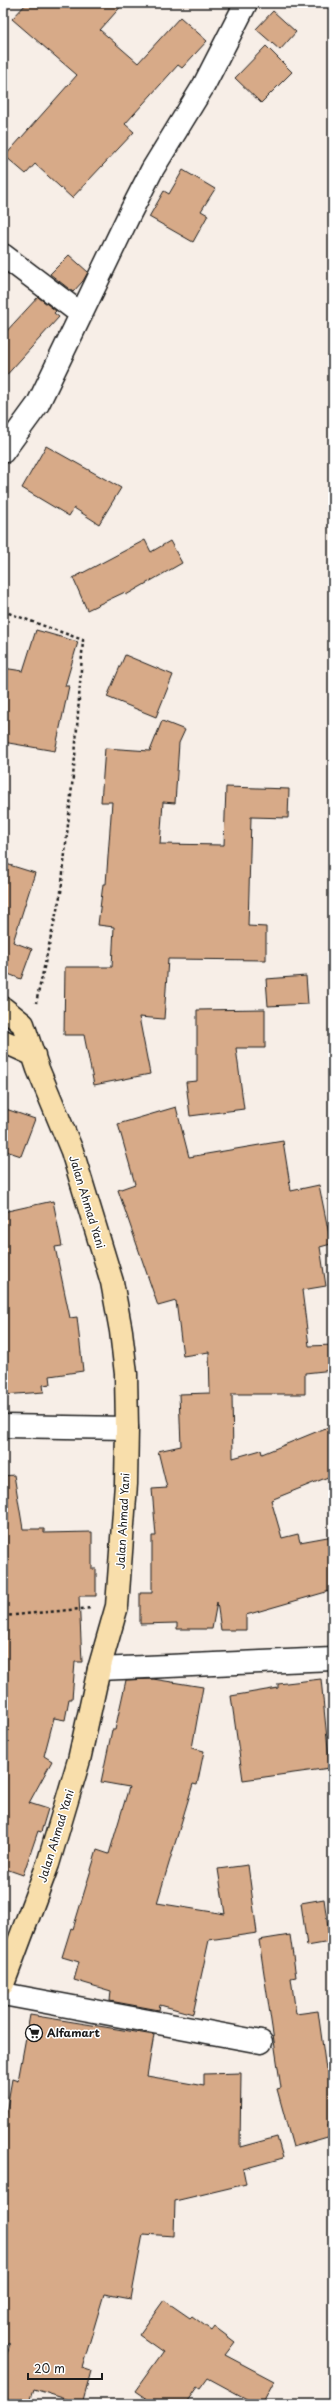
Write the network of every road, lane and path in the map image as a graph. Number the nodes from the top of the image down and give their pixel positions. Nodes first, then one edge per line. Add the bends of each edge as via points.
1 (246, 3) edge
2 (3, 256) edge
3 (81, 314) junction
4 (3, 452) edge
5 (3, 611) edge
6 (3, 1008) edge
7 (23, 1024) junction
8 (3, 1041) edge
9 (34, 1055) junction
10 (3, 1426) edge
11 (127, 1428) junction
12 (118, 1606) junction
13 (3, 1616) edge
14 (333, 1659) edge
15 (99, 1669) junction
16 (3, 1984) edge
17 (3, 1994) edge
18 (261, 2042) dead end

1 - 3 street via 204,85 149,176
2 - 3 street
3 - 4 street via 38,404
5 - 7 path via 83,640 61,892 35,1007
6 - 7 highway
7 - 9 highway, Jalan Ahmad Yani
8 - 9 highway
9 - 11 highway, Jalan Ahmad Yani via 72,1151 112,1282 122,1338
10 - 11 street
11 - 12 highway, Jalan Ahmad Yani
12 - 13 path
12 - 15 highway, Jalan Ahmad Yani
14 - 15 street
15 - 16 highway, Jalan Ahmad Yani via 79,1760 51,1857
17 - 18 street

